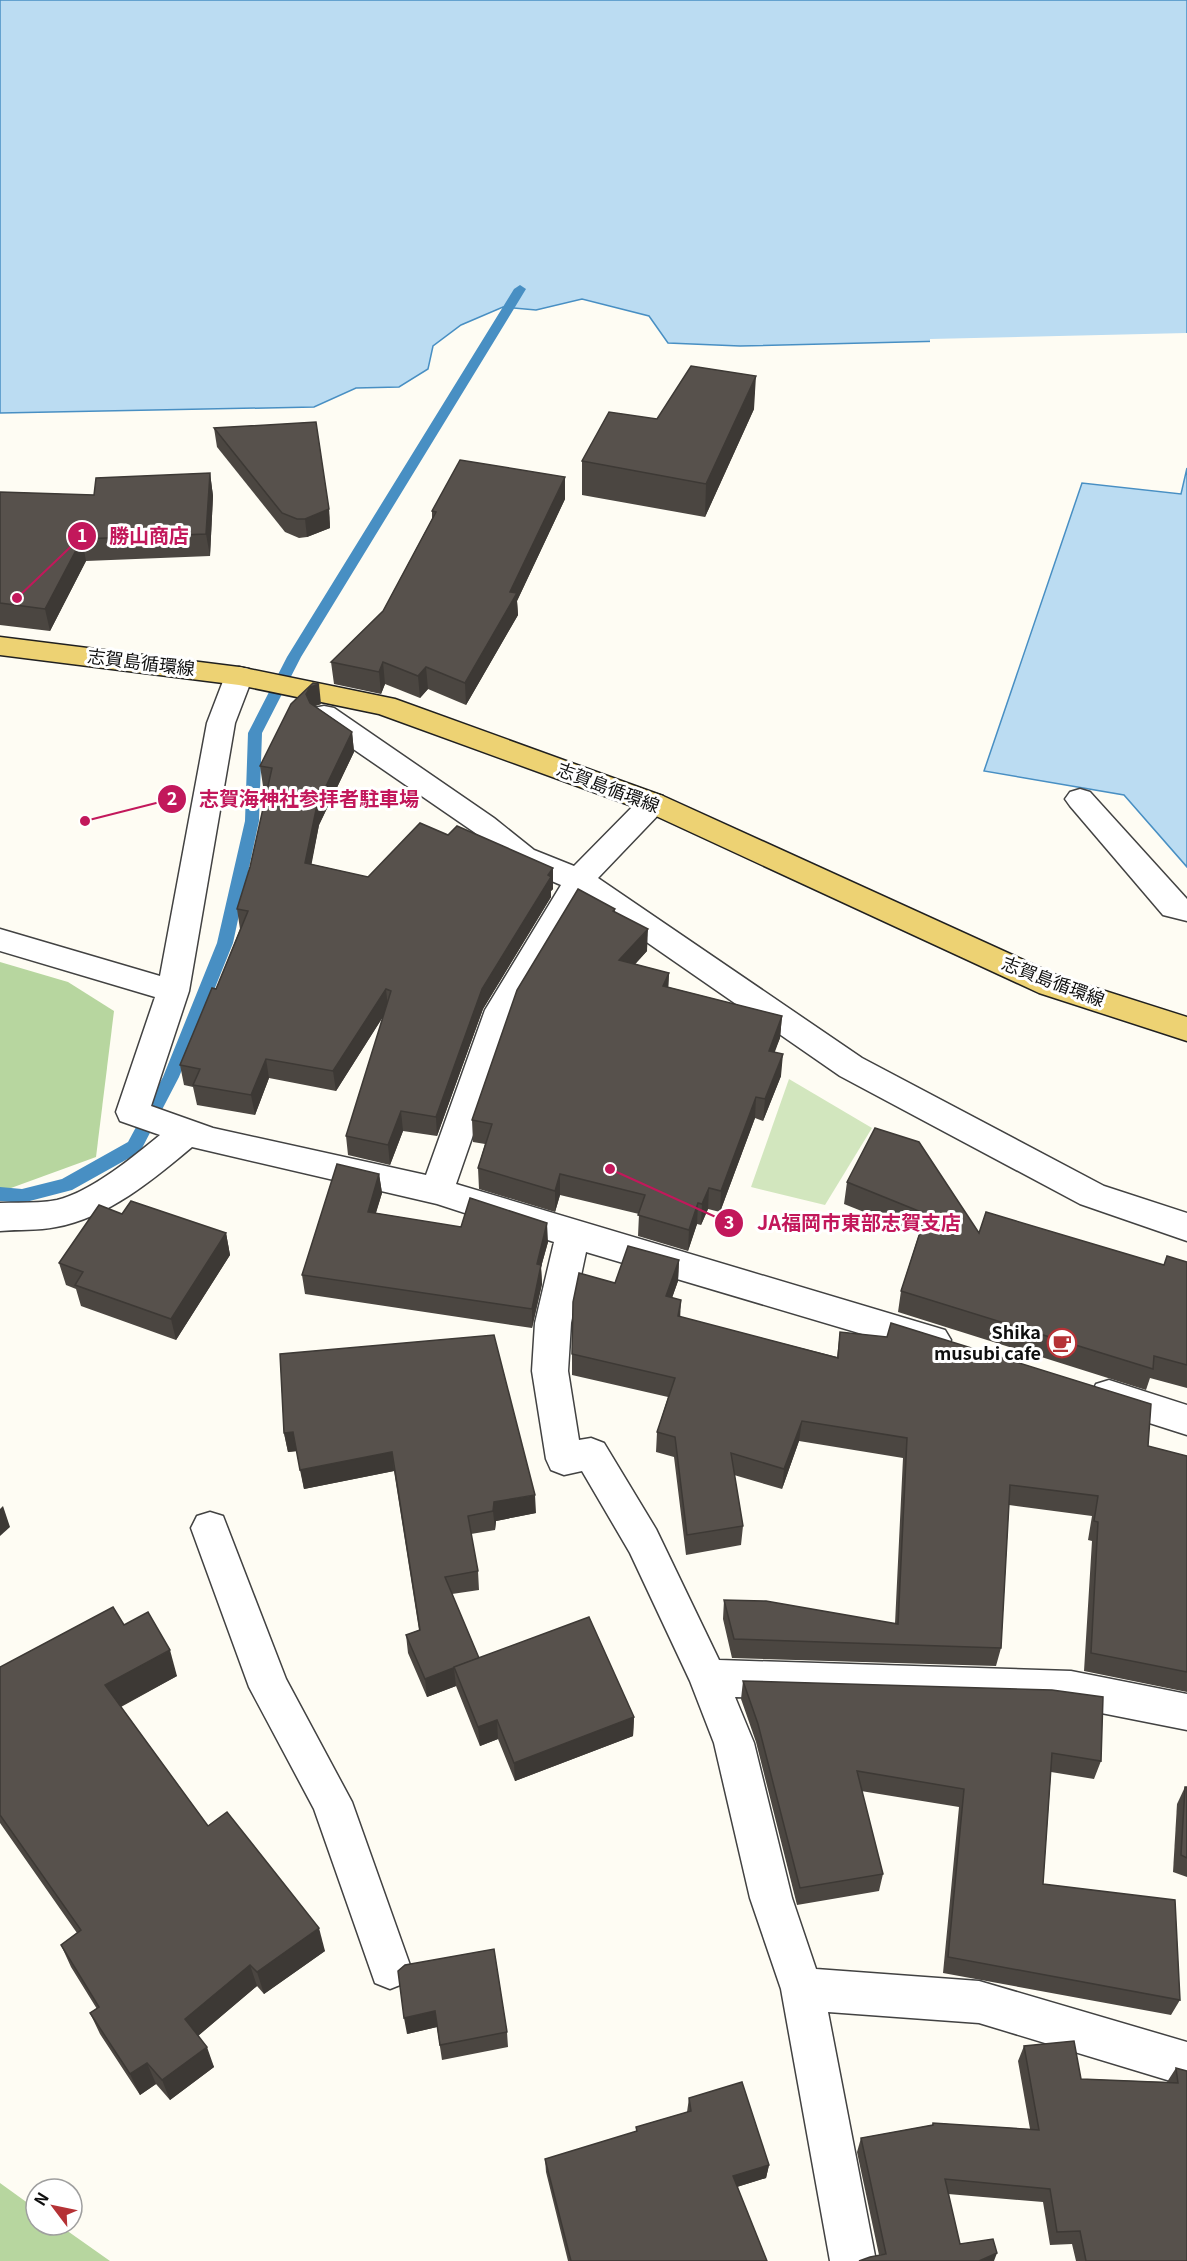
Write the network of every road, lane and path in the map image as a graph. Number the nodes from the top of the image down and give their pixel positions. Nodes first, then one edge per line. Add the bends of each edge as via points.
1 (0, 646) edge
2 (239, 676) junction
3 (324, 715) edge
4 (1080, 799) dead end
5 (653, 804) junction
6 (579, 880) junction
7 (1187, 910) edge
8 (0, 940) edge
9 (173, 991) junction
10 (1187, 1029) edge
11 (187, 1132) junction
12 (437, 1191) junction
13 (0, 1217) edge
14 (1187, 1227) edge
15 (573, 1234) junction
16 (963, 1349) edge
17 (1085, 1387) edge
18 (1187, 1420) edge
19 (210, 1528) dead end
20 (708, 1678) junction
21 (1187, 1712) edge
22 (390, 1968) dead end
23 (802, 1989) junction
24 (1187, 2064) edge
25 (853, 2261) edge

1 - 2 main road, 志賀島循環線
2 - 5 main road, 志賀島循環線 via 385,706
2 - 9 street via 221,723
3 - 6 street via 484,825 523,857
4 - 7 street via 1174,907
5 - 6 street
5 - 10 main road, 志賀島循環線 via 1050,985
6 - 12 street via 501,1010
6 - 14 street via 851,1067 1092,1196
8 - 9 street
9 - 11 street via 132,1112
11 - 12 street
11 - 13 street via 112,1188 63,1212
12 - 15 street
15 - 16 street
15 - 20 street via 553,1323 550,1371 564,1459 591,1454 643,1541
17 - 18 street
19 - 22 street via 268,1687 332,1802
20 - 21 street via 1071,1689
20 - 23 street via 734,1743 771,1898
23 - 24 street via 979,2002
23 - 25 street

